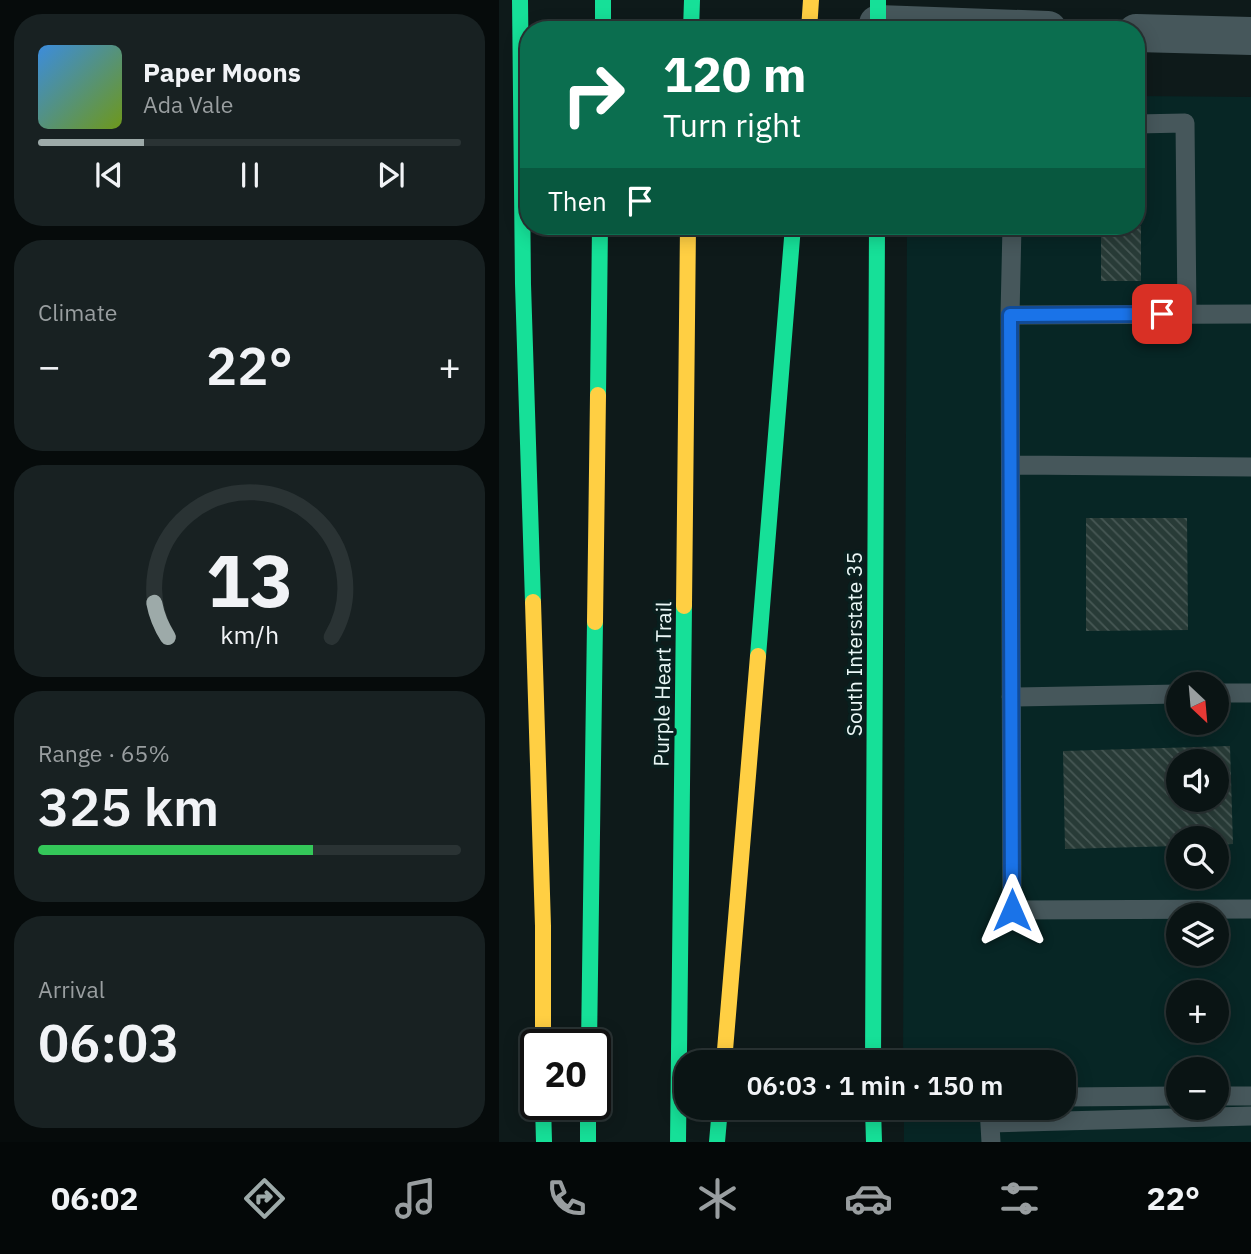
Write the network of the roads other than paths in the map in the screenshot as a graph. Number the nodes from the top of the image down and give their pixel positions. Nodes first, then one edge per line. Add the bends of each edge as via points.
1 (520, 0) edge
2 (603, 0) edge
3 (691, 0) edge
4 (811, 0) edge
5 (878, 18) edge
6 (520, 21) edge
7 (603, 21) edge
8 (691, 21) edge
9 (810, 21) edge
10 (921, 21) edge
11 (1145, 33) edge
12 (1251, 36) edge
13 (1145, 124) edge
14 (522, 235) edge
15 (600, 235) edge
16 (688, 235) edge
17 (792, 235) edge
18 (877, 235) edge
19 (1012, 235) edge
20 (1187, 314) junction
21 (1251, 314) edge
22 (1010, 315) junction
23 (1011, 465) junction
24 (1251, 467) edge
25 (1229, 693) edge
26 (1251, 693) edge
27 (1166, 694) edge
28 (1011, 697) junction
29 (1251, 909) edge
30 (543, 1029) edge
31 (589, 1029) edge
32 (725, 1050) edge
33 (873, 1050) edge
34 (1166, 1096) edge
35 (1229, 1096) edge
36 (1251, 1096) edge
37 (1076, 1097) edge
38 (1251, 1116) edge
39 (543, 1120) edge
40 (588, 1120) edge
41 (719, 1120) edge
42 (873, 1120) edge
43 (990, 1124) edge
44 (543, 1142) edge
45 (588, 1142) edge
46 (678, 1142) edge
47 (717, 1142) edge
48 (874, 1142) edge

1 - 6 main road
2 - 7 main road
3 - 8 main road
4 - 9 main road
5 - 10 street
11 - 12 street
13 - 20 lane via 1185,123
14 - 30 main road
15 - 31 main road
16 - 46 main road, Purple Heart Trail
17 - 32 main road
18 - 33 main road, South Interstate 35
19 - 22 lane
20 - 21 lane
20 - 22 lane
22 - 23 lane
23 - 24 lane
23 - 28 lane
25 - 26 lane
27 - 28 lane
28 - 29 lane via 1012,910
34 - 37 lane
35 - 36 lane
38 - 43 lane
39 - 44 main road
40 - 45 main road
41 - 47 main road
42 - 48 main road

